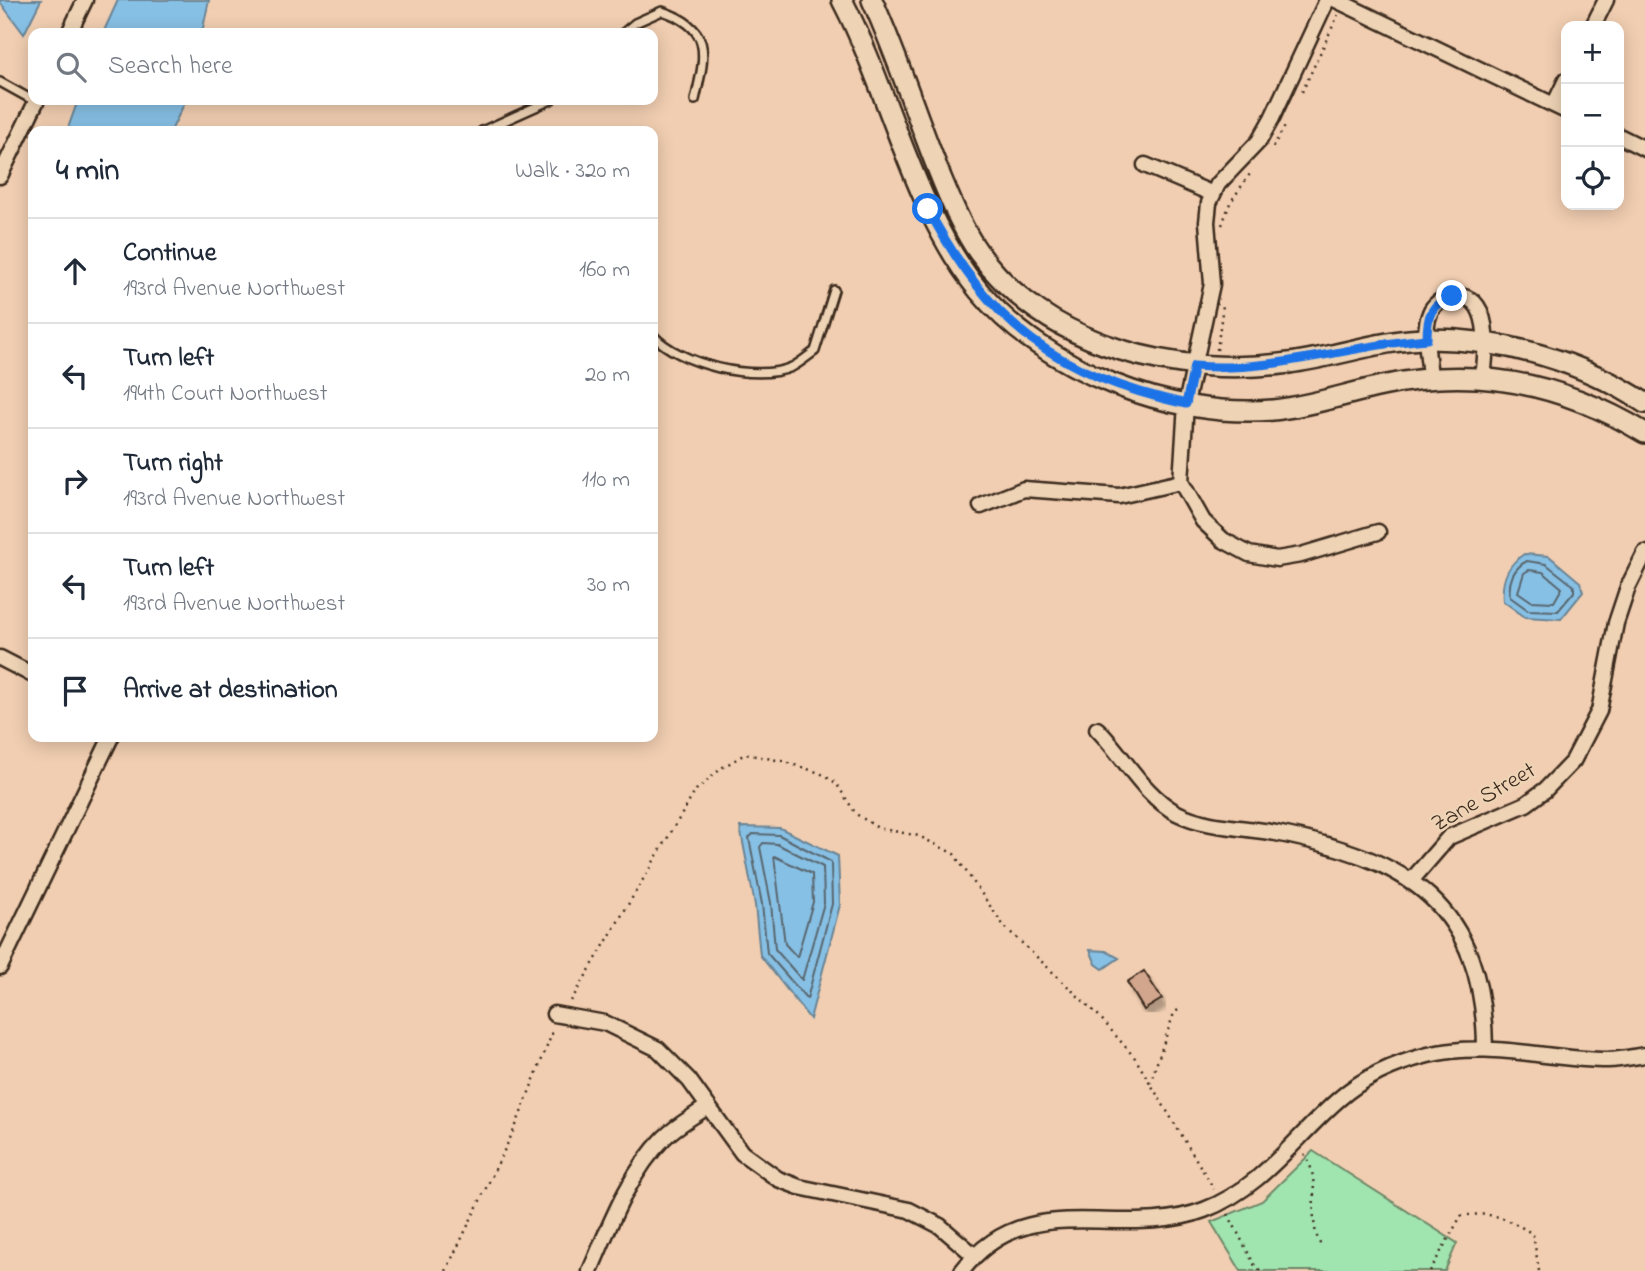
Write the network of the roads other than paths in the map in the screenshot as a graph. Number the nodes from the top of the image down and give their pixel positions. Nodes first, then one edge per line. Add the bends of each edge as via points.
1 (85, 0) edge
2 (842, 0) edge
3 (872, 0) edge
4 (1327, 0) edge
5 (1606, 0) edge
6 (1340, 2) edge
7 (1596, 21) edge
8 (71, 28) edge
9 (629, 28) edge
10 (0, 82) edge
11 (1565, 84) edge
12 (28, 97) edge
13 (695, 100) dead end
14 (34, 105) edge
15 (540, 105) edge
16 (1560, 108) edge
17 (493, 126) edge
18 (1624, 138) edge
19 (1645, 149) edge
20 (1145, 165) dead end
21 (0, 176) edge
22 (1213, 194) junction
23 (834, 290) dead end
24 (1427, 339) junction
25 (658, 341) edge
26 (1487, 344) junction
27 (1194, 366) junction
28 (1430, 378) junction
29 (1483, 378) junction
30 (1645, 403) edge
31 (1186, 404) junction
32 (1645, 433) edge
33 (1181, 482) junction
34 (981, 506) dead end
35 (1378, 532) dead end
36 (1645, 553) edge
37 (0, 658) edge
38 (28, 672) edge
39 (1097, 729) dead end
40 (109, 742) edge
41 (1410, 882) junction
42 (0, 967) edge
43 (554, 1014) dead end
44 (1485, 1049) junction
45 (1645, 1055) edge
46 (708, 1106) junction
47 (975, 1256) junction
48 (590, 1271) edge
49 (962, 1271) edge

1 - 8 street
2 - 31 street via 880,82 928,209 979,291 1052,355 1113,383
3 - 27 street via 953,204 978,253 1041,311 1091,339 1142,356
4 - 22 street via 1259,141
5 - 7 street
6 - 16 street
9 - 13 lane via 662,11 697,30 705,54
10 - 12 lane
11 - 16 street
14 - 21 street
15 - 17 lane
18 - 19 street
20 - 22 street
22 - 27 street via 1207,222 1212,284
23 - 25 lane via 815,351 790,368 726,370 695,362
24 - 26 street
24 - 26 street via 1431,310 1452,296 1476,306 1484,320
24 - 27 street via 1268,366
24 - 28 street
26 - 29 street
26 - 30 street via 1563,362
27 - 31 street
28 - 29 street
28 - 31 street via 1272,410
29 - 32 street via 1532,384 1578,398
31 - 33 street
33 - 34 street via 1119,496 1024,489
33 - 35 street via 1203,521 1223,540 1249,554 1277,559 1301,555
36 - 41 street, Zane Street via 1616,623 1599,711 1573,761 1526,804 1449,837
37 - 38 street
39 - 41 street via 1149,791 1177,813 1208,823 1317,842
40 - 42 street
41 - 44 street via 1433,899 1468,947 1483,1000
43 - 46 street via 605,1023 641,1038 674,1063
44 - 45 street via 1610,1060
44 - 47 street via 1432,1054 1383,1070 1341,1097 1262,1176 1206,1209 1142,1221 1050,1219 1015,1229
46 - 47 street via 742,1153 778,1179 909,1210 940,1226
46 - 48 street via 676,1127 650,1154
47 - 49 street

